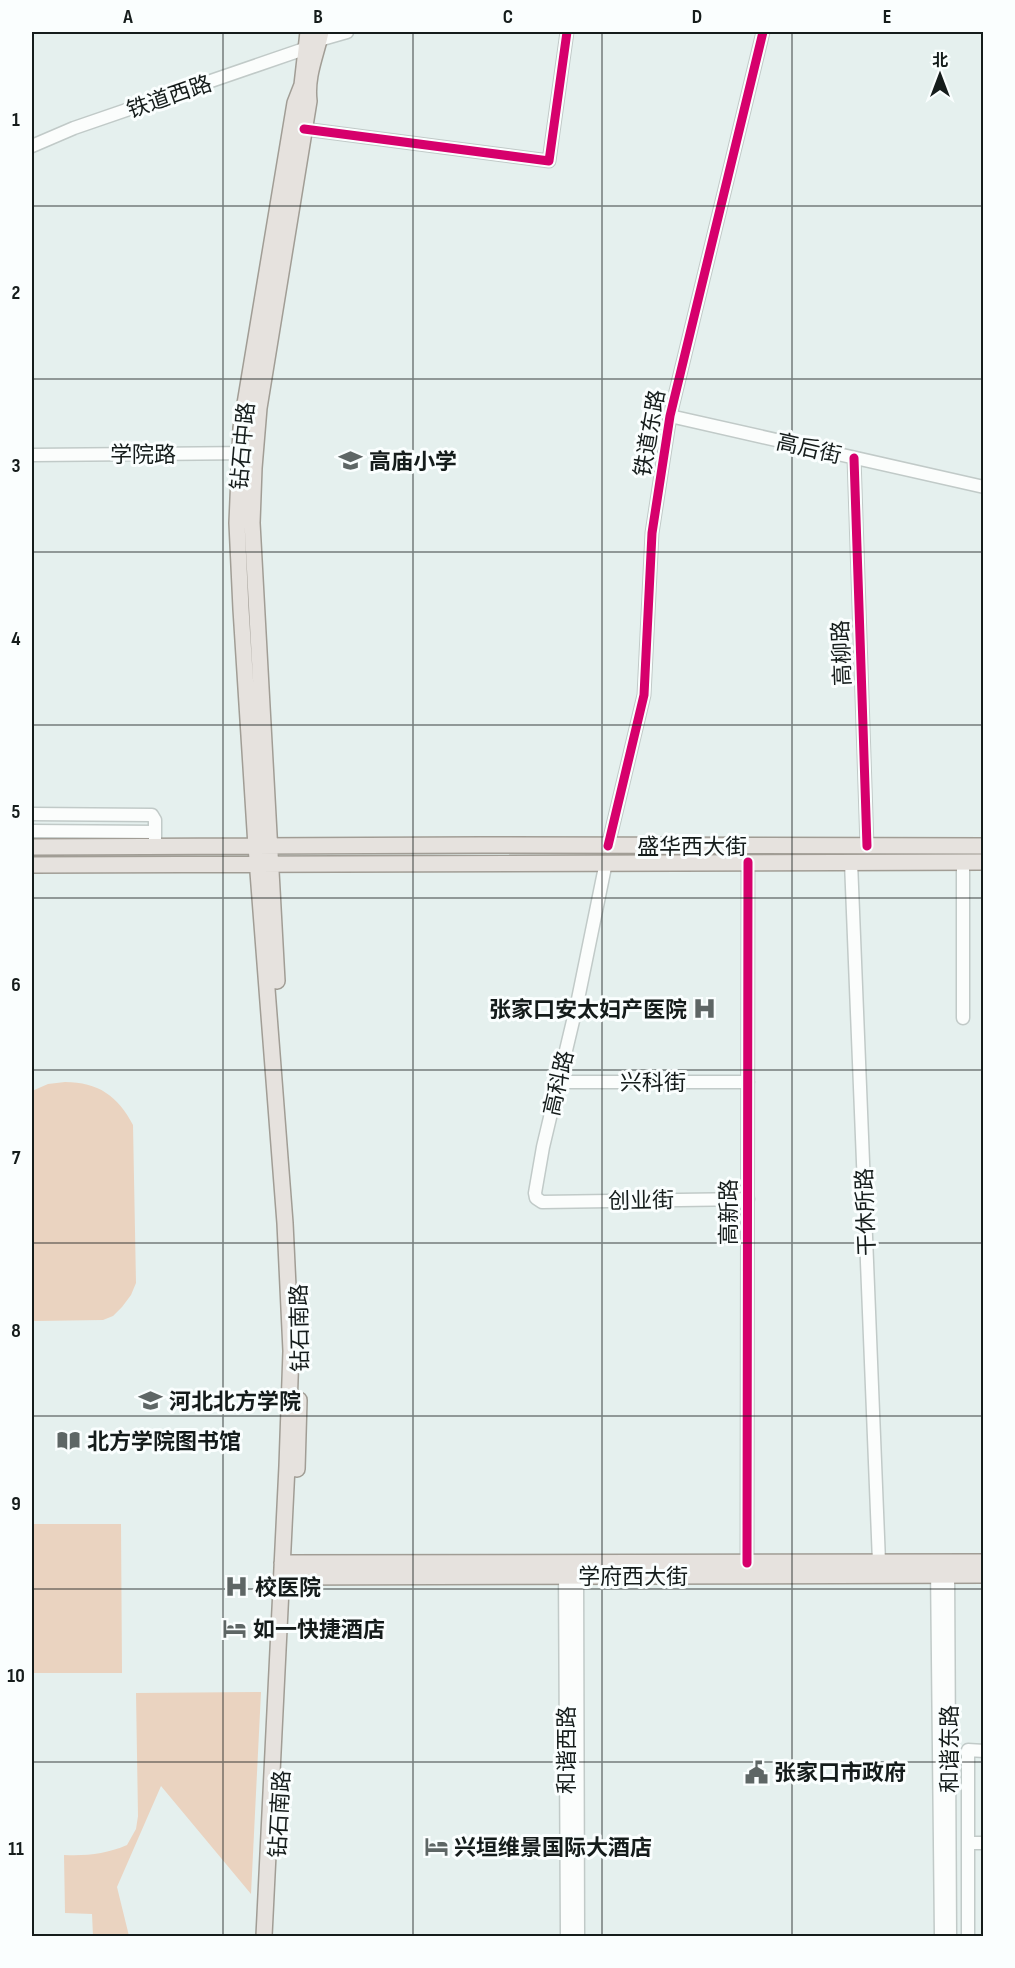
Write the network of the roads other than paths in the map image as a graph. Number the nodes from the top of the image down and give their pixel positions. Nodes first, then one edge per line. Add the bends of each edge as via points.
1 (347, 32) edge
2 (567, 32) edge
3 (763, 32) edge
4 (314, 38) edge
5 (304, 129) junction
6 (32, 146) edge
7 (670, 416) junction
8 (247, 453) junction
9 (32, 454) edge
10 (854, 458) junction
11 (984, 487) edge
12 (32, 814) edge
13 (32, 831) edge
14 (151, 841) junction
15 (435, 845) junction
16 (263, 846) junction
17 (608, 846) junction
18 (867, 846) junction
19 (984, 846) edge
20 (32, 847) edge
21 (606, 862) junction
22 (748, 862) junction
23 (851, 862) junction
24 (963, 862) junction
25 (984, 862) edge
26 (436, 863) junction
27 (32, 865) edge
28 (264, 865) junction
29 (963, 1018) dead end
30 (558, 1082) junction
31 (748, 1082) junction
32 (536, 1198) joint
33 (748, 1199) junction
34 (879, 1562) junction
35 (984, 1562) edge
36 (747, 1563) junction
37 (943, 1569) junction
38 (287, 1570) junction
39 (571, 1570) junction
40 (984, 1575) edge
41 (984, 1751) edge
42 (968, 1844) junction
43 (984, 1844) edge
44 (264, 1936) edge
45 (273, 1936) edge
46 (567, 1936) edge
47 (578, 1936) edge
48 (941, 1936) edge
49 (950, 1936) edge
50 (968, 1936) edge

1 - 4 street, 铁道西路
2 - 5 street via 549,161
3 - 7 street, 铁道东路
4 - 5 main road, 钻石中路
4 - 6 street, 铁道西路
4 - 8 main road, 钻石中路 via 295,103 249,378 241,428
5 - 8 main road, 钻石中路 via 259,408
7 - 10 street, 高后街
7 - 17 street, 铁道东路 via 652,533 644,695
8 - 9 street, 学院路
8 - 16 main road, 钻石中路 via 238,534
10 - 11 street, 高后街
10 - 18 street, 高柳路
12 - 14 street via 146,813 155,820
13 - 14 street
14 - 16 main road, 盛华西大街
14 - 20 main road
15 - 16 main road, 盛华西大街
15 - 17 main road, 盛华西大街
15 - 26 main road
16 - 28 main road, 钻石中路
17 - 18 main road, 盛华西大街
18 - 19 main road, 盛华西大街
21 - 22 main road, 盛华西大街
21 - 26 main road, 盛华西大街
21 - 30 street, 高科路
22 - 23 main road, 盛华西大街
22 - 31 street, 高新路
23 - 24 main road, 盛华西大街
23 - 34 street, 干休所路
24 - 25 main road, 盛华西大街
24 - 29 street
26 - 28 main road, 盛华西大街
27 - 28 main road, 盛华西大街
28 - 38 main road, 钻石南路 via 290,1312
30 - 31 street, 兴科街
30 - 32 street, 高科路
31 - 33 street, 高新路
32 - 33 street, 创业街 via 542,1202
33 - 36 street, 高新路
34 - 36 main road, 学府西大街
34 - 37 main road, 学府西大街
35 - 37 main road, 学府西大街
36 - 39 main road, 学府西大街
37 - 39 main road, 学府西大街
37 - 40 main road, 学府西大街
37 - 48 street, 和谐东路
37 - 49 street, 和谐东路
38 - 39 main road, 学府西大街
38 - 44 main road, 钻石南路
38 - 45 main road, 钻石南路
39 - 46 street, 和谐西路
39 - 47 street, 和谐西路
41 - 42 street via 968,1750
42 - 43 street
42 - 50 street

